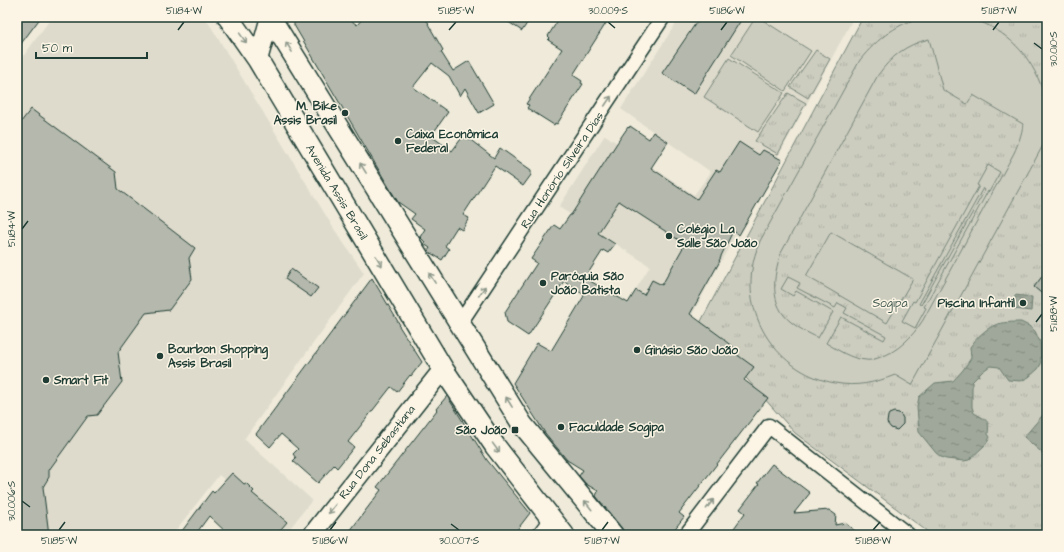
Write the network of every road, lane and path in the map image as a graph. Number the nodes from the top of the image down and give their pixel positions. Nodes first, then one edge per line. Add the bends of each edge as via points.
1 (228, 17) edge
2 (270, 17) edge
3 (663, 17) edge
4 (258, 60) junction
5 (460, 323) junction
6 (443, 369) junction
7 (551, 519) junction
8 (312, 535) edge
9 (539, 535) edge
10 (564, 535) edge
11 (613, 535) edge
12 (686, 535) edge
13 (908, 535) edge

1 -> 4 main road, Avenida Assis Brasil
2 - 4 street
5 -> 2 main road
5 -> 3 street, Rua Honório Silveira Dias
4 -> 6 main road, Avenida Assis Brasil
11 -> 5 main road via 522,424
6 -> 7 main road, Avenida Assis Brasil via 495,446
6 -> 8 street, Rua Dona Sebastiana
7 - 9 street
7 - 10 main road, Avenida Assis Brasil
12 -> 13 street via 769,426

